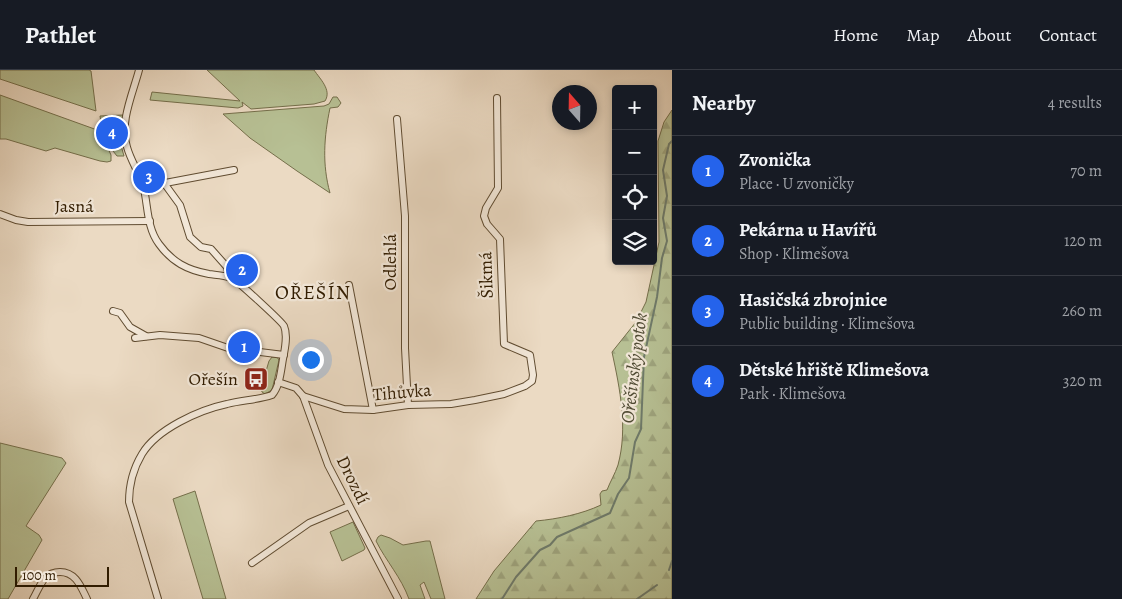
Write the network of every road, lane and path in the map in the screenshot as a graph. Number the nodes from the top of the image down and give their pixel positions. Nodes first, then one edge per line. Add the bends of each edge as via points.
1 (139, 70) edge
2 (497, 98) dead end
3 (398, 119) dead end
4 (234, 170) dead end
5 (164, 183) junction
6 (144, 187) junction
7 (0, 214) edge
8 (150, 221) junction
9 (229, 277) junction
10 (349, 285) dead end
11 (113, 311) dead end
12 (148, 337) junction
13 (135, 338) dead end
14 (284, 355) junction
15 (278, 382) junction
16 (504, 394) joint
17 (303, 396) junction
18 (408, 405) junction
19 (373, 410) junction
20 (348, 506) junction
21 (252, 562) dead end
22 (32, 599) edge
23 (87, 599) edge
24 (158, 599) edge
25 (398, 599) edge

1 - 6 street via 126,120 125,139
2 - 16 street, Šikmá via 498,188 484,216 500,240 504,344 530,355 533,375 530,384
3 - 18 street, Odlehlá via 405,216
4 - 5 street
5 - 6 street
5 - 9 street via 180,204 190,236 201,248 211,249 227,266
6 - 8 street
7 - 8 street, Jasná via 28,222
8 - 9 street via 156,240 178,264
9 - 14 street via 240,283 282,322 285,330
10 - 19 street
11 - 12 street via 120,313 130,327
12 - 13 street
12 - 14 street via 199,338 228,348
14 - 15 street
15 - 17 street via 296,388
15 - 24 street via 272,395 216,406 185,419 166,431 142,454 129,487 129,502
16 - 18 street, Tihůvka via 451,404
17 - 19 street, Tihůvka via 344,409
17 - 20 street, Drozdí via 328,465
18 - 19 street, Tihůvka
20 - 21 street via 309,523
20 - 25 street, Drozdí
22 - 23 street via 46,578 56,572 68,573 76,579

